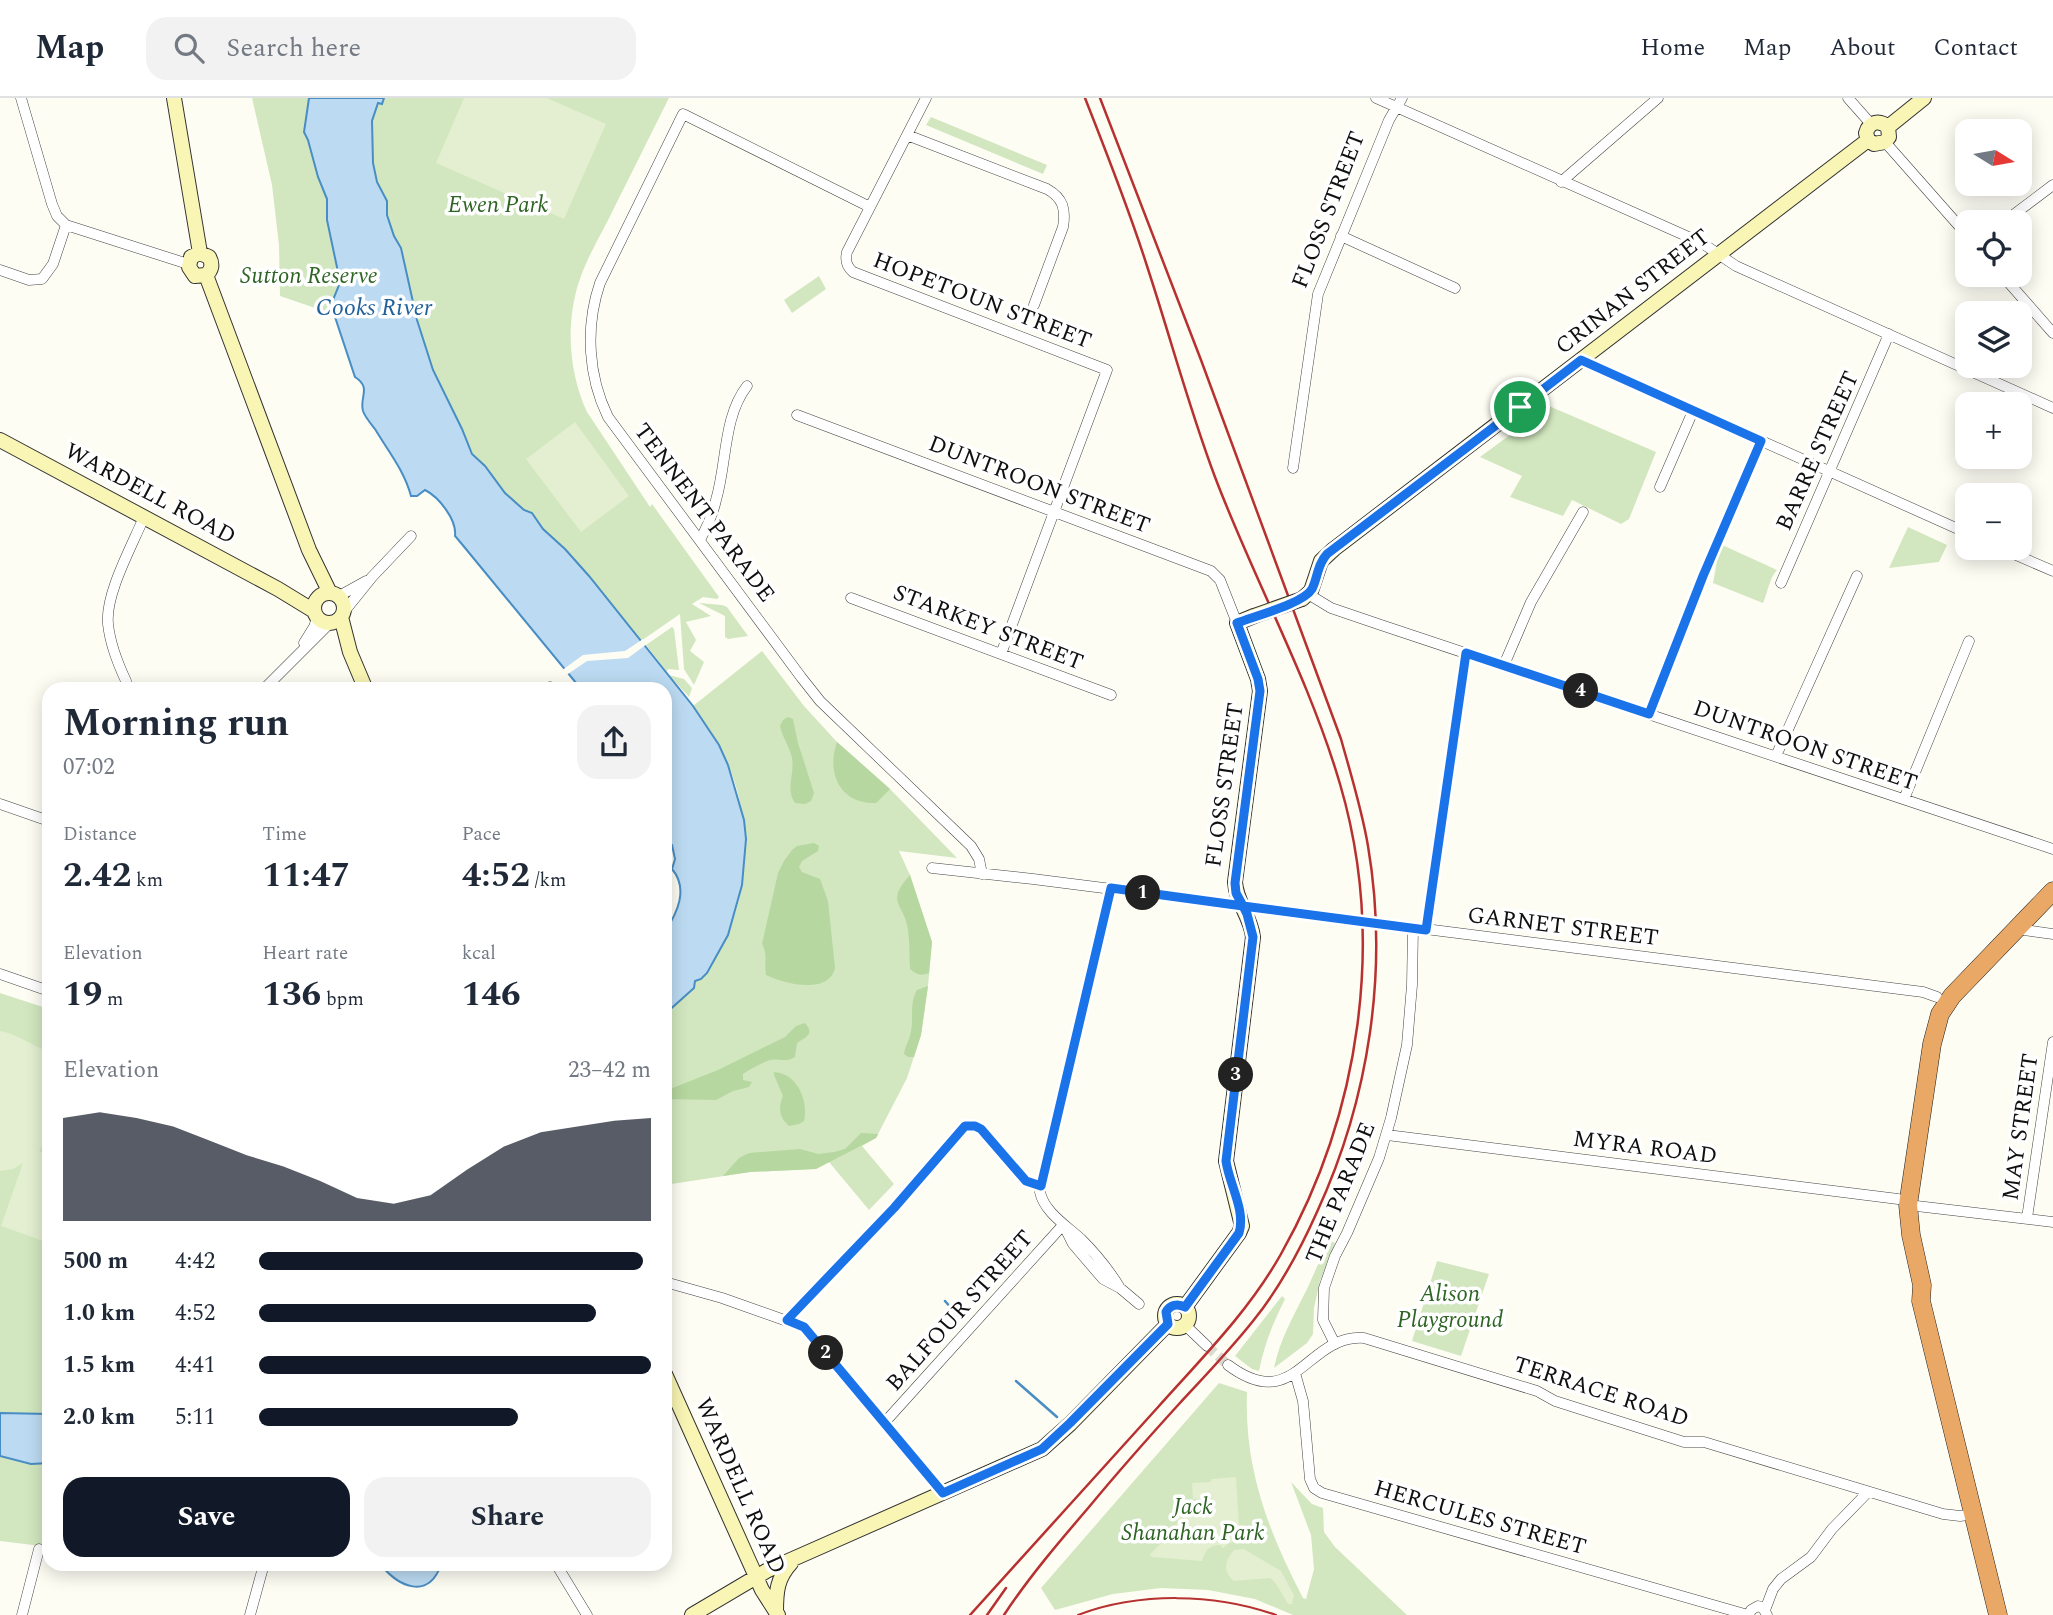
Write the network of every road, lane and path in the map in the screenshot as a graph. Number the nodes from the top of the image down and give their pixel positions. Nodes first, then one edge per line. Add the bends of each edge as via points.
1 (21, 98) edge
2 (174, 98) edge
3 (926, 98) edge
4 (1376, 98) edge
5 (1402, 98) edge
6 (1658, 98) edge
7 (1848, 98) edge
8 (1924, 98) edge
9 (1396, 107) junction
10 (1871, 124) junction
11 (1888, 127) junction
12 (907, 135) junction
13 (1868, 141) junction
14 (1885, 142) junction
15 (1561, 181) junction
16 (2053, 185) edge
17 (870, 207) junction
18 (2020, 210) edge
19 (1955, 221) edge
20 (66, 225) junction
21 (1341, 236) junction
22 (200, 253) junction
23 (1718, 254) junction
24 (188, 264) junction
25 (0, 270) edge
26 (206, 275) junction
27 (2013, 287) edge
28 (1455, 288) dead end
29 (1034, 305) dead end
30 (2053, 333) edge
31 (1889, 334) junction
32 (1581, 360) junction
33 (747, 386) dead end
34 (2053, 408) edge
35 (1693, 411) junction
36 (797, 415) dead end
37 (0, 440) edge
38 (1761, 441) junction
39 (1293, 468) dead end
40 (1830, 472) junction
41 (1660, 487) dead end
42 (1054, 511) junction
43 (1583, 512) dead end
44 (144, 517) junction
45 (1955, 528) edge
46 (411, 536) dead end
47 (699, 540) junction
48 (2028, 560) edge
49 (2053, 571) edge
50 (1857, 576) dead end
51 (372, 577) junction
52 (1781, 583) dead end
53 (1305, 596) junction
54 (851, 598) dead end
55 (328, 609) junction
56 (1237, 623) junction
57 (1969, 641) dead end
58 (1466, 653) junction
59 (1001, 654) junction
60 (1504, 665) junction
61 (126, 681) dead end
62 (271, 682) edge
63 (363, 682) edge
64 (1111, 695) dead end
65 (1649, 714) junction
66 (1776, 756) junction
67 (1904, 799) junction
68 (0, 804) edge
69 (42, 819) edge
70 (2053, 849) edge
71 (932, 868) dead end
72 (982, 874) junction
73 (2053, 876) edge
74 (1111, 888) junction
75 (2053, 891) edge
76 (1243, 906) junction
77 (1413, 928) junction
78 (2017, 929) junction
79 (1426, 930) junction
80 (2053, 934) edge
81 (0, 974) edge
82 (42, 988) edge
83 (1937, 998) junction
84 (2053, 1042) edge
85 (1387, 1135) junction
86 (1041, 1186) junction
87 (1903, 1202) junction
88 (2027, 1218) junction
89 (2053, 1222) edge
90 (1063, 1225) junction
91 (672, 1284) edge
92 (1139, 1304) dead end
93 (1185, 1307) junction
94 (787, 1320) junction
95 (1168, 1324) junction
96 (1185, 1325) junction
97 (1335, 1344) junction
98 (1207, 1346) tunnel mouth
99 (1228, 1365) tunnel mouth
100 (1295, 1373) junction
101 (672, 1390) edge
102 (885, 1422) junction
103 (1868, 1492) junction
104 (943, 1493) junction
105 (1974, 1514) junction
106 (39, 1549) dead end
107 (794, 1559) junction
108 (262, 1571) edge
109 (560, 1571) edge
110 (756, 1576) junction
111 (1766, 1612) edge
112 (777, 1614) edge
113 (22, 1615) edge
114 (250, 1615) edge
115 (587, 1615) edge
116 (692, 1615) edge
117 (1748, 1615) edge
118 (1998, 1615) edge

1 - 20 street via 52,204
2 - 22 street
3 - 12 street
4 - 9 street
5 - 9 street, FLOSS STREET
6 - 15 street
7 - 10 street
8 - 11 street
9 - 15 street
9 - 21 street, FLOSS STREET
10 - 11 street via 1883,122
10 - 13 street
11 - 14 street
12 - 17 street
12 - 29 street via 1056,194 1063,204 1063,227
13 - 14 street
13 - 23 street, CRINAN STREET
14 - 19 street
15 - 23 street
16 - 18 street
17 - 42 street, HOPETOUN STREET via 848,251 846,263 853,272 1107,370
17 - 47 street, TENNENT PARADE via 683,114 600,284 592,314 591,352 608,417
20 - 24 street
20 - 25 street via 42,279 29,280
21 - 28 street
21 - 39 street, FLOSS STREET via 1318,294
22 - 24 street
22 - 26 street via 211,263
23 - 31 street
23 - 32 street, CRINAN STREET
24 - 26 street via 192,274
26 - 55 street
27 - 30 street
31 - 34 street
31 - 40 street, BARRE STREET
32 - 35 street
32 - 53 street, CRINAN STREET via 1327,554
33 - 47 street via 733,410 716,500
35 - 38 street
35 - 41 street
36 - 42 street, DUNTROON STREET
37 - 44 street, WARDELL ROAD
38 - 40 street
38 - 65 street
40 - 45 street
40 - 52 street, BARRE STREET
42 - 56 street, DUNTROON STREET via 1215,574
42 - 59 street
43 - 60 street via 1531,602
44 - 55 street, WARDELL ROAD via 278,589
44 - 61 street via 113,591 108,623
46 - 51 street
47 - 72 street, TENNENT PARADE via 812,692 971,846
48 - 49 street
50 - 66 street
51 - 55 street
51 - 55 street
53 - 56 street, bridge
53 - 58 street, DUNTROON STREET
54 - 59 street, STARKEY STREET
55 - 62 street
55 - 63 street
56 - 76 street, FLOSS STREET via 1260,687 1235,883
57 - 67 street
58 - 60 street, DUNTROON STREET
58 - 79 street
59 - 64 street, STARKEY STREET
60 - 65 street, DUNTROON STREET
65 - 66 street, DUNTROON STREET
66 - 67 street, DUNTROON STREET
67 - 70 street, DUNTROON STREET
68 - 69 street
71 - 72 street, GARNET STREET
72 - 74 street, GARNET STREET
73 - 83 highway
74 - 76 street, GARNET STREET
74 - 86 street
75 - 78 highway
76 - 77 street, GARNET STREET, bridge
76 - 93 street, FLOSS STREET via 1253,937 1226,1161 1242,1226
77 - 79 street, GARNET STREET
77 - 85 street, THE PARADE via 1407,1045
78 - 80 street
78 - 87 highway via 1940,1014
79 - 83 street, GARNET STREET via 1923,992
81 - 82 street
83 - 87 highway via 1926,1021
84 - 88 street, MAY STREET
85 - 87 street, MYRA ROAD
85 - 97 street, THE PARADE via 1324,1288 1323,1320
86 - 90 street via 1043,1200
86 - 94 street via 1026,1181 981,1129 965,1126
87 - 88 street, MYRA ROAD
87 - 105 highway via 1922,1285 1921,1301
88 - 89 street, MYRA ROAD
90 - 92 street
90 - 102 street, BALFOUR STREET
91 - 94 street
93 - 95 street via 1170,1306
93 - 96 street
94 - 102 street via 804,1327
95 - 96 street via 1176,1328
95 - 104 street via 1042,1449
96 - 98 street
97 - 100 street, TERRACE ROAD
97 - 103 street, TERRACE ROAD via 1353,1338 1374,1341 1684,1442 1704,1442
99 - 100 street, TERRACE ROAD via 1248,1379 1264,1382 1277,1382
100 - 117 street, HERCULES STREET via 1303,1401 1310,1479 1322,1493
101 - 110 street, WARDELL ROAD
102 - 104 street
103 - 105 street, TERRACE ROAD via 1951,1516
103 - 111 street via 1811,1557 1781,1579
104 - 107 street
105 - 118 highway
106 - 113 street
107 - 110 street
107 - 112 street via 777,1585
108 - 114 street
109 - 115 street
110 - 112 street, WARDELL ROAD
110 - 116 street
111 - 117 street via 1755,1607

